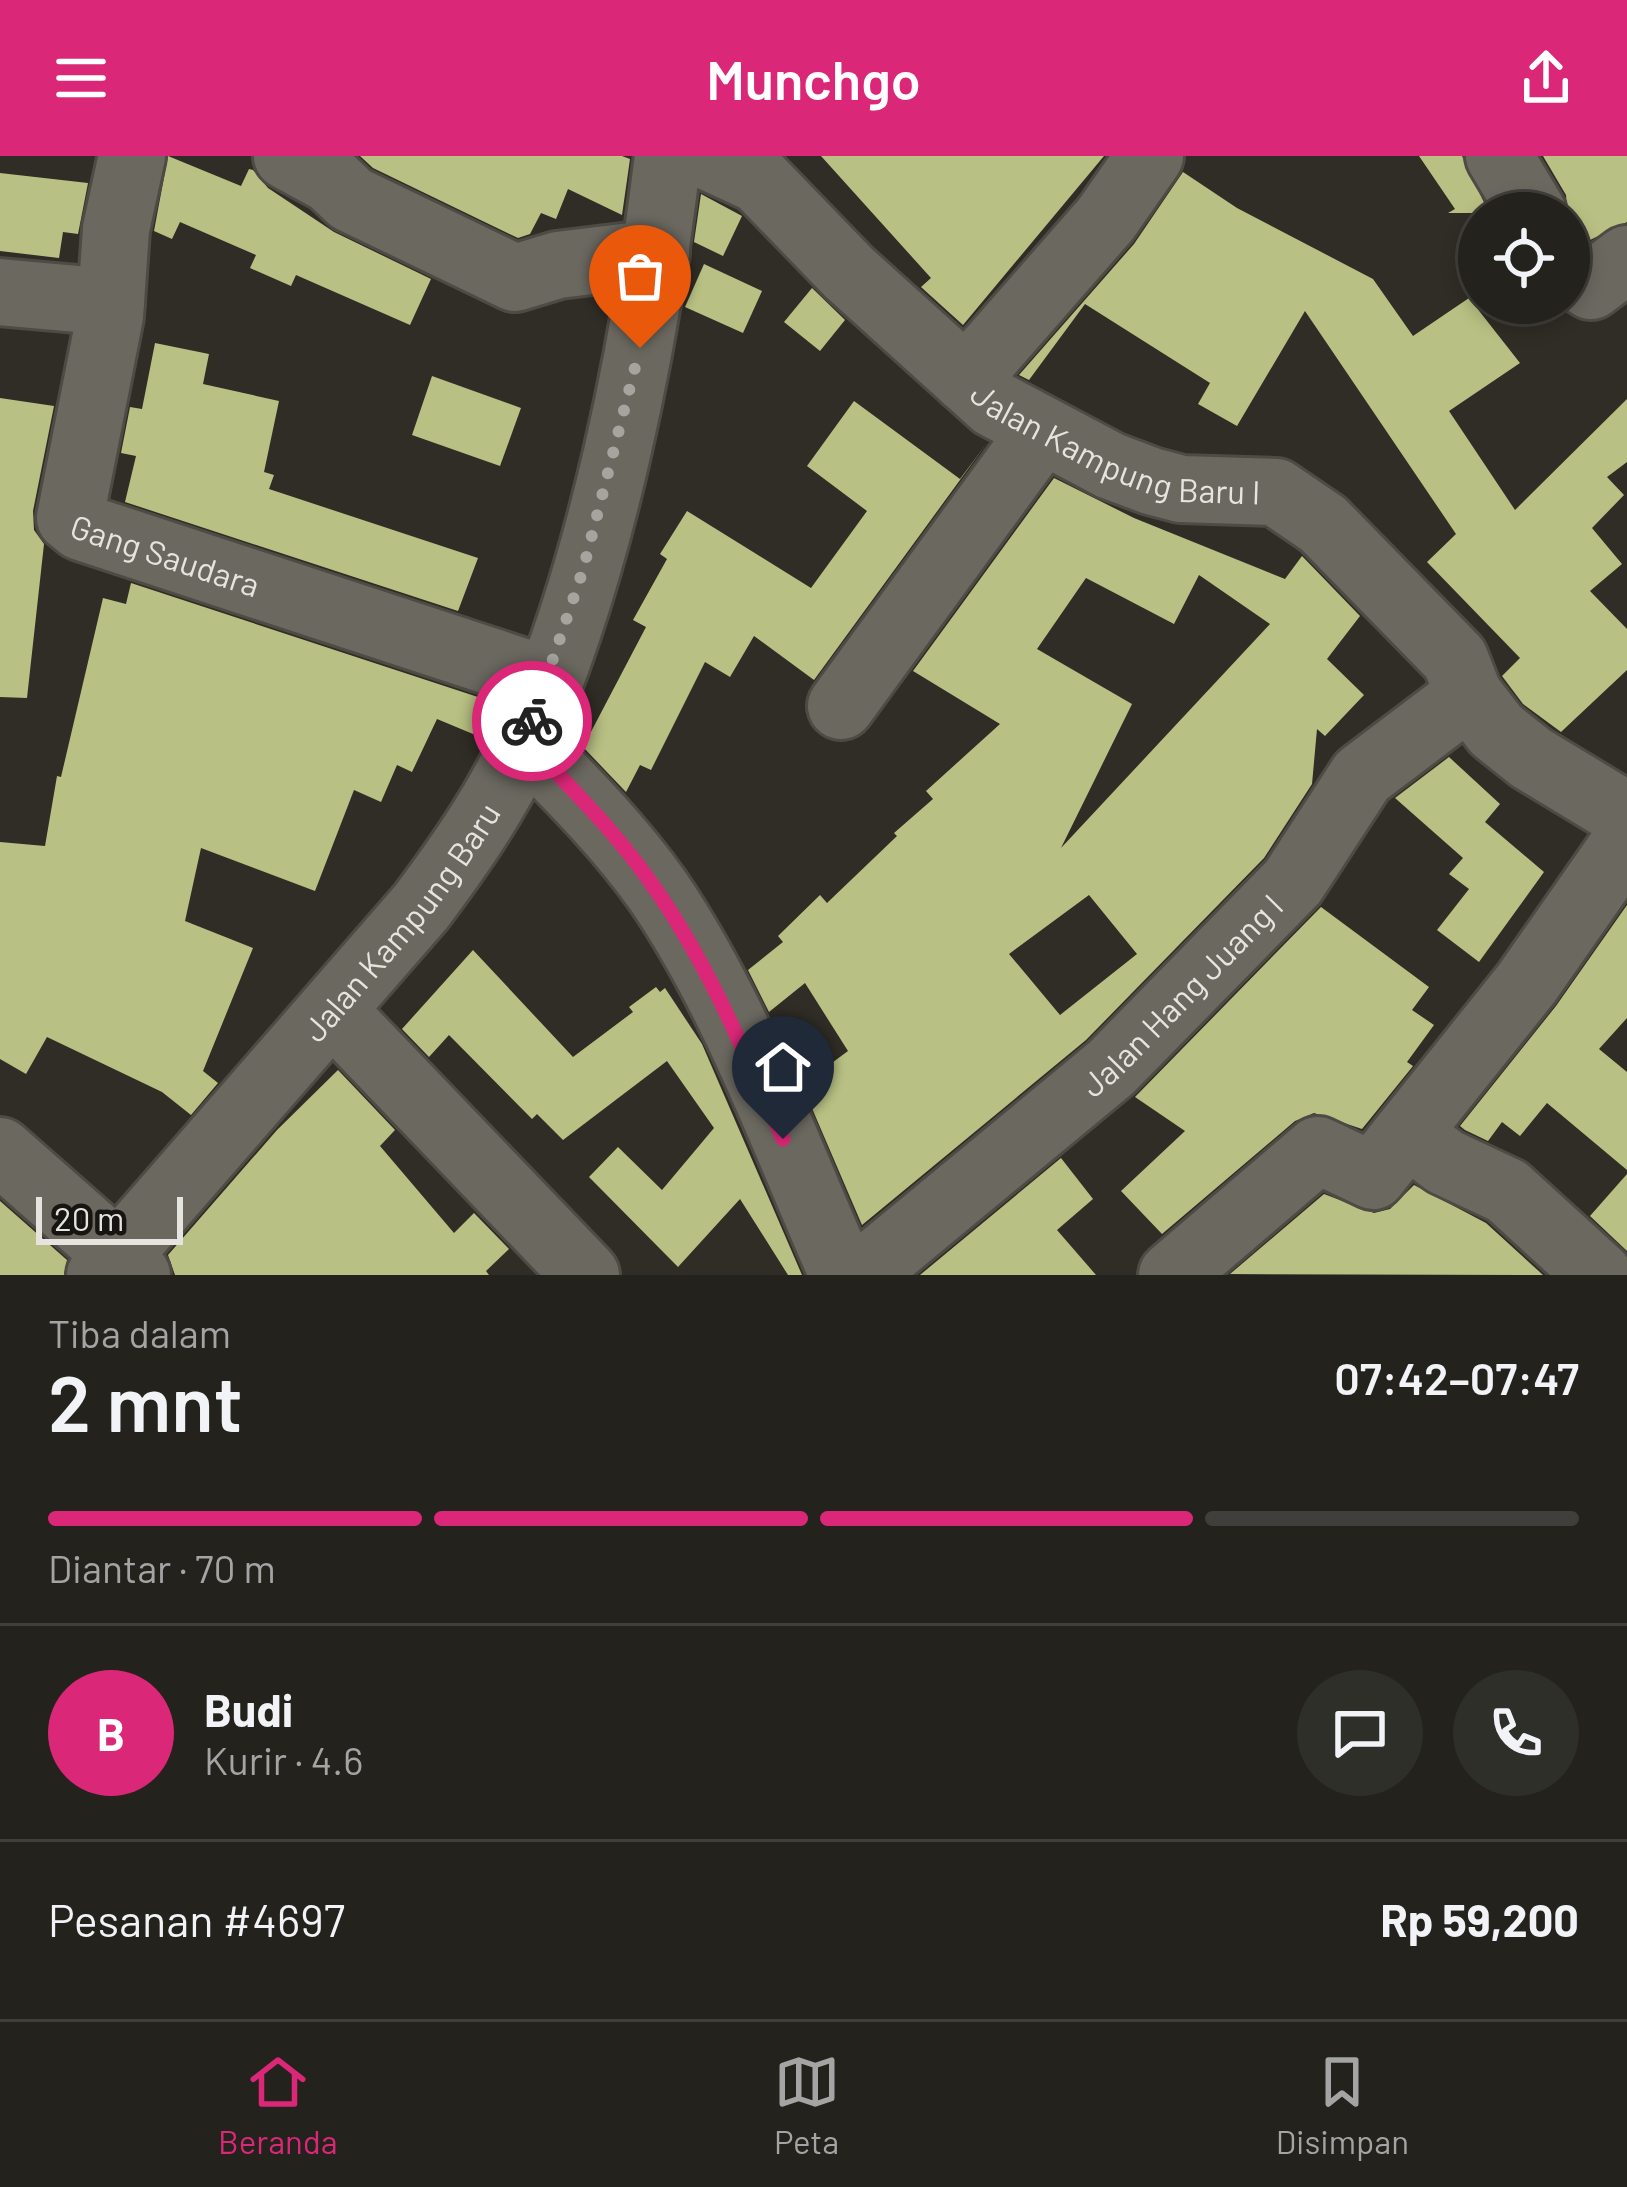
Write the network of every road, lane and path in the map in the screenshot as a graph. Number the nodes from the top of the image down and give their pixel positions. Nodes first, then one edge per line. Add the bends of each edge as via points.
1 (132, 156) edge
2 (287, 156) edge
3 (668, 156) edge
4 (707, 156) edge
5 (1150, 156) edge
6 (1499, 156) edge
7 (1520, 192) edge
8 (656, 254) junction
9 (1627, 259) edge
10 (1590, 285) edge
11 (0, 292) edge
12 (111, 302) junction
13 (966, 379) junction
14 (1042, 431) junction
15 (547, 680) junction
16 (1469, 695) junction
17 (841, 706) dead end
18 (525, 740) junction
19 (1627, 816) edge
20 (1627, 840) edge
21 (332, 1010) junction
22 (1407, 1133) junction
23 (0, 1151) edge
24 (118, 1268) edge
25 (586, 1275) edge
26 (851, 1275) edge
27 (863, 1275) edge
28 (1172, 1275) edge
29 (1599, 1275) edge

1 - 12 street, Gang Saudara
2 - 8 street via 351,199 515,278
3 - 8 street, Jalan Kampung Baru
4 - 13 street, Jalan Kampung Baru I via 759,180
5 - 13 street via 1106,219
6 - 7 street
8 - 15 street, Jalan Kampung Baru via 603,500
9 - 10 street
11 - 12 street
12 - 15 street, Gang Saudara via 70,518
13 - 14 street, Jalan Kampung Baru I
14 - 16 street, Jalan Kampung Baru I via 1180,489 1276,493 1323,524 1419,616 1455,659
14 - 17 street
15 - 18 street, Jalan Kampung Baru
16 - 19 street, Jalan Kampung Baru I via 1531,758
16 - 27 street, Jalan Hang Juang I via 1362,776 1293,882 1111,1068
18 - 21 street, Jalan Kampung Baru via 463,850
18 - 26 street via 659,893 744,1052 841,1270
20 - 22 street
21 - 24 street, Jalan Kampung Baru
21 - 25 street
22 - 28 street via 1373,1176 1318,1150
22 - 29 street via 1445,1162 1507,1191
23 - 24 street

